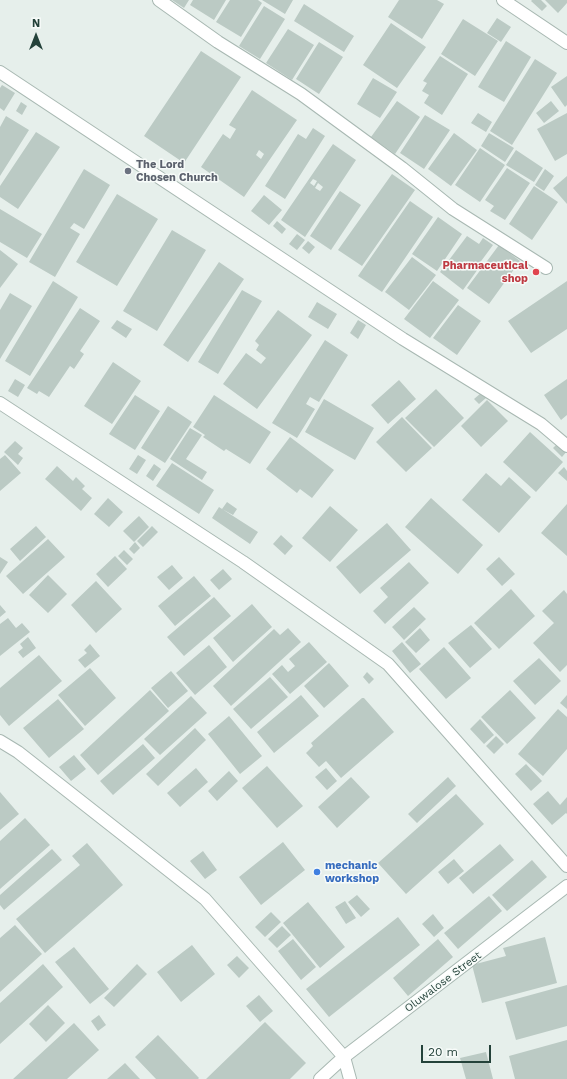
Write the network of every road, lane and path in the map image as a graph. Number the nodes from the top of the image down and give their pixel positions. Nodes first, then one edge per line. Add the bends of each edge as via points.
1 (159, 0) edge
2 (503, 0) edge
3 (567, 43) edge
4 (0, 72) edge
5 (546, 268) dead end
6 (0, 403) edge
7 (567, 446) edge
8 (0, 741) edge
9 (567, 866) edge
10 (567, 886) edge
11 (344, 1057) junction
12 (320, 1079) edge
13 (350, 1079) edge

1 - 5 street via 218,42 300,94 402,168 453,209
2 - 3 street
4 - 7 street via 403,339 541,424
6 - 9 street via 243,562 388,664
8 - 11 street via 18,752 205,899
10 - 11 street, Oluwalose Street
11 - 12 street, Oluwalose Street
11 - 13 street

